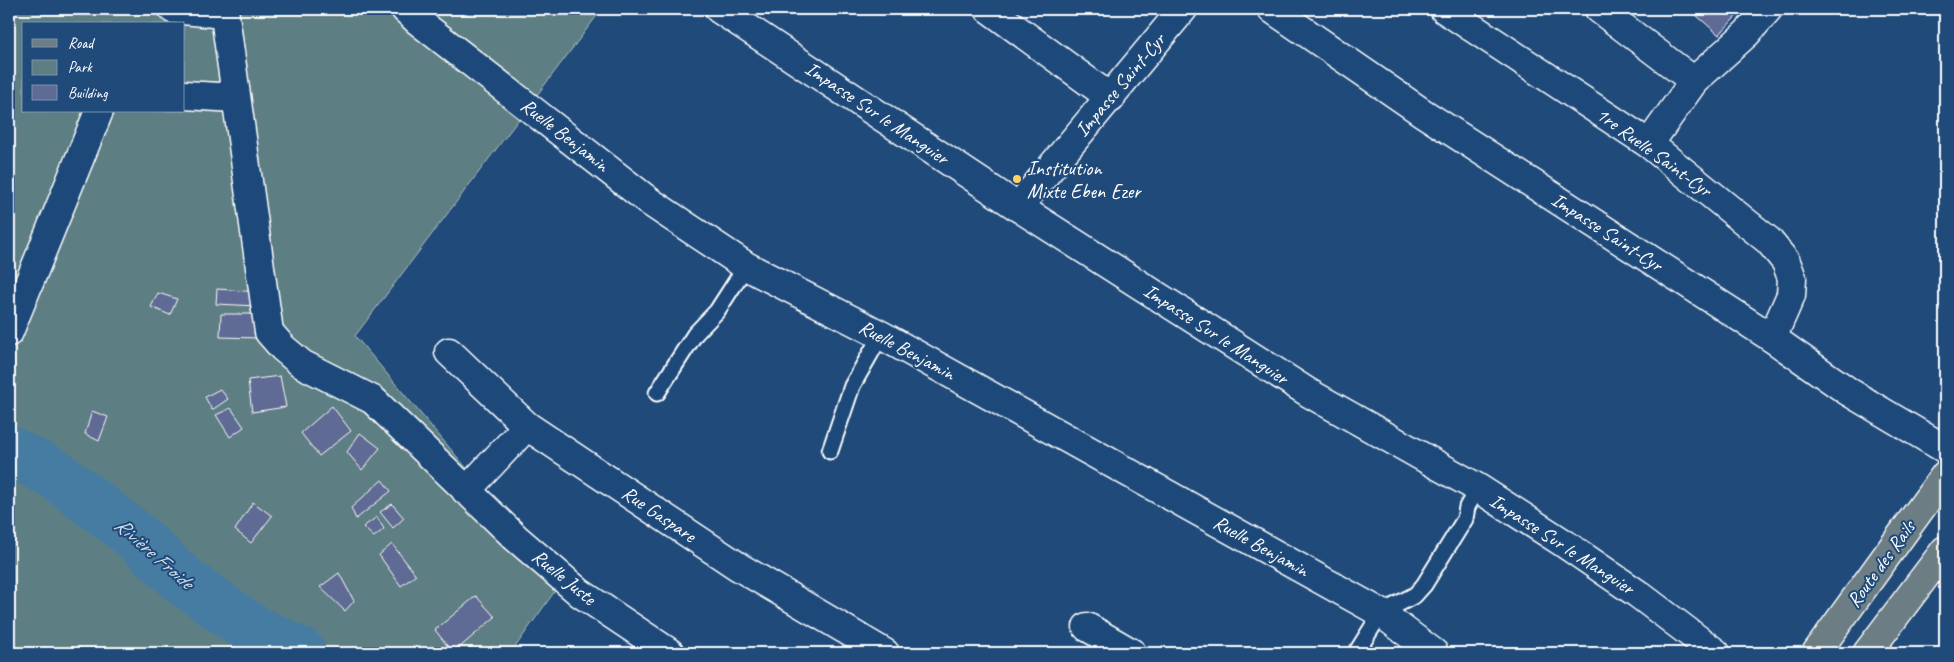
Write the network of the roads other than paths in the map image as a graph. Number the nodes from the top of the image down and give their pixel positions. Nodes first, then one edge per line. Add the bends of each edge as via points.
1 (173, 9) edge
2 (405, 9) edge
3 (719, 9) edge
4 (989, 9) edge
5 (1184, 9) edge
6 (1272, 9) edge
7 (1444, 9) edge
8 (1599, 9) edge
9 (1768, 9) edge
10 (224, 12) edge
11 (1694, 81) junction
12 (185, 95) edge
13 (236, 98) junction
14 (1111, 98) junction
15 (99, 112) edge
16 (1649, 144) junction
17 (1018, 207) junction
18 (746, 266) junction
19 (9, 332) edge
20 (881, 335) junction
21 (1772, 338) junction
22 (449, 352) dead end
23 (657, 393) dead end
24 (528, 426) junction
25 (1945, 449) edge
26 (830, 451) dead end
27 (1945, 474) edge
28 (1478, 488) junction
29 (466, 491) junction
30 (1945, 550) edge
31 (1381, 613) junction
32 (1087, 627) dead end
33 (670, 653) edge
34 (885, 653) edge
35 (1132, 653) edge
36 (1356, 653) edge
37 (1434, 653) edge
38 (1716, 653) edge
39 (1816, 653) edge
40 (1867, 653) edge

1 - 10 street
2 - 18 street, Ruelle Benjamin via 650,202
3 - 17 street, Impasse Sur le Manguier
4 - 14 street
5 - 14 street, Impasse Saint-Cyr
6 - 21 street, Impasse Saint-Cyr via 1423,113
7 - 16 street, 1re Ruelle Saint-Cyr
8 - 11 street
9 - 11 street via 1747,33
10 - 13 street, Ruelle Juste
11 - 16 street
12 - 13 street
13 - 29 street, Ruelle Juste via 269,332 302,364 373,400
14 - 17 street, Impasse Saint-Cyr
15 - 19 street
16 - 21 street, 1re Ruelle Saint-Cyr via 1769,240 1786,262 1792,278 1791,295
17 - 28 street, Impasse Sur le Manguier via 1309,394
18 - 20 street, Ruelle Benjamin
18 - 23 lane via 717,311 695,334
20 - 26 lane via 852,386
20 - 31 street, Ruelle Benjamin
21 - 25 street, Impasse Saint-Cyr via 1849,392
22 - 24 street, Rue Gaspare
24 - 29 street
24 - 34 street, Rue Gaspare via 739,567
27 - 39 main road, Route des Rails
28 - 31 lane via 1467,507 1465,519 1424,585 1415,595
28 - 38 street, Impasse Sur le Manguier via 1638,594
29 - 33 street, Ruelle Juste via 580,593
30 - 40 main road
31 - 36 lane
31 - 37 street, Ruelle Benjamin
32 - 35 street

